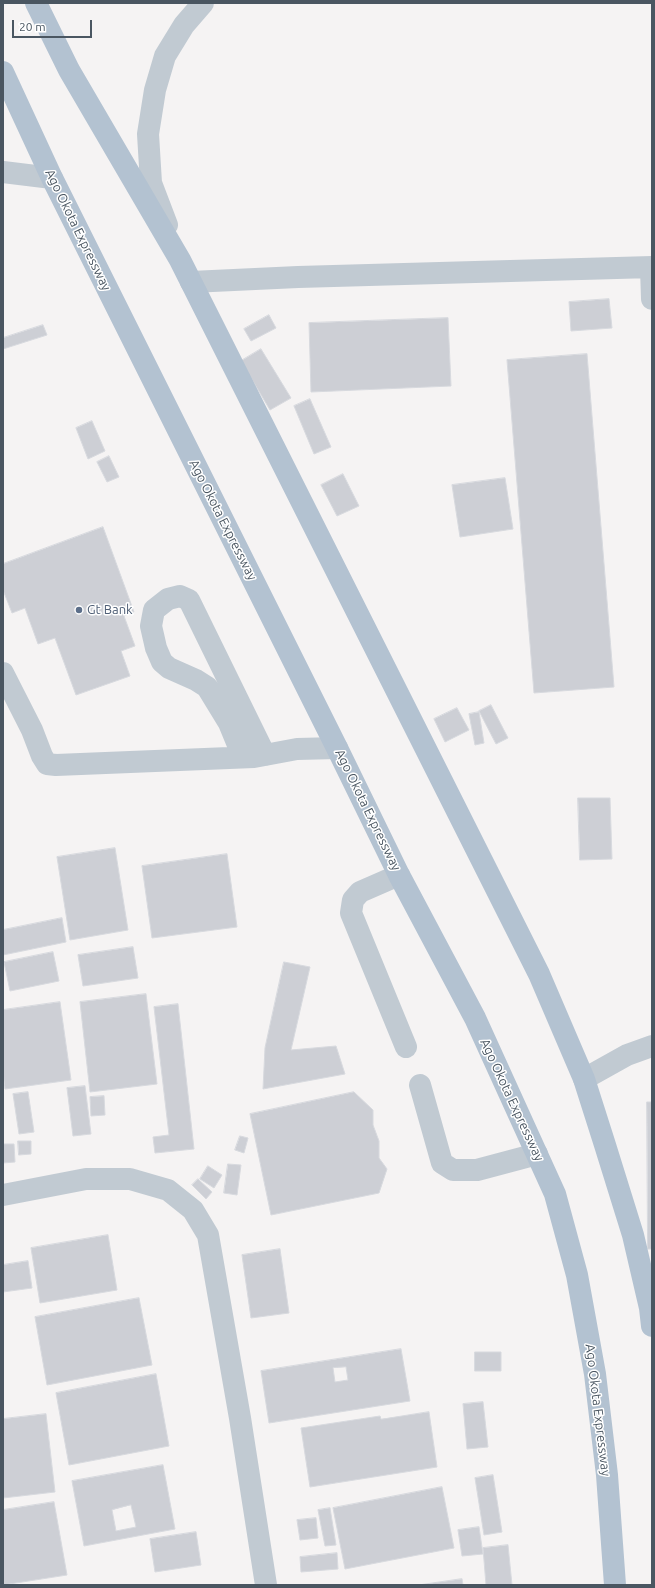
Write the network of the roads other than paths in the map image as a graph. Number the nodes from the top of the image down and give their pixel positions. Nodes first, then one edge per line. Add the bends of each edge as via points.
1 (36, 3) edge
2 (203, 3) edge
3 (3, 72) edge
4 (3, 172) edge
5 (52, 178) junction
6 (180, 260) junction
7 (652, 268) edge
8 (191, 282) junction
9 (652, 299) edge
10 (3, 673) edge
11 (338, 748) junction
12 (264, 755) junction
13 (243, 757) junction
14 (399, 874) junction
15 (652, 1046) edge
16 (406, 1047) dead end
17 (584, 1079) junction
18 (420, 1085) dead end
19 (537, 1154) junction
20 (3, 1195) edge
21 (652, 1326) edge
22 (266, 1585) edge
23 (615, 1585) edge

1 - 6 main road via 70,70
2 - 6 street via 184,25 166,56 155,90 148,134 151,183
3 - 5 main road, Ago Okota Expressway
4 - 5 street
5 - 11 main road, Ago Okota Expressway
6 - 8 main road
7 - 8 street
7 - 9 street
8 - 17 main road via 539,974
10 - 13 street via 46,764
11 - 12 street via 297,749
11 - 14 main road, Ago Okota Expressway
12 - 13 street
12 - 13 street via 189,600 180,596 168,599 154,610 151,626 162,662 207,687 229,723
14 - 16 street via 360,892 353,900 351,912
14 - 19 main road, Ago Okota Expressway via 474,1018
15 - 17 street via 627,1055
17 - 21 main road via 633,1235
18 - 19 street via 442,1163 453,1170 477,1170
19 - 23 main road, Ago Okota Expressway via 555,1194 577,1276 594,1366 607,1475
20 - 22 street via 86,1179 130,1179 168,1190 193,1210 208,1235

